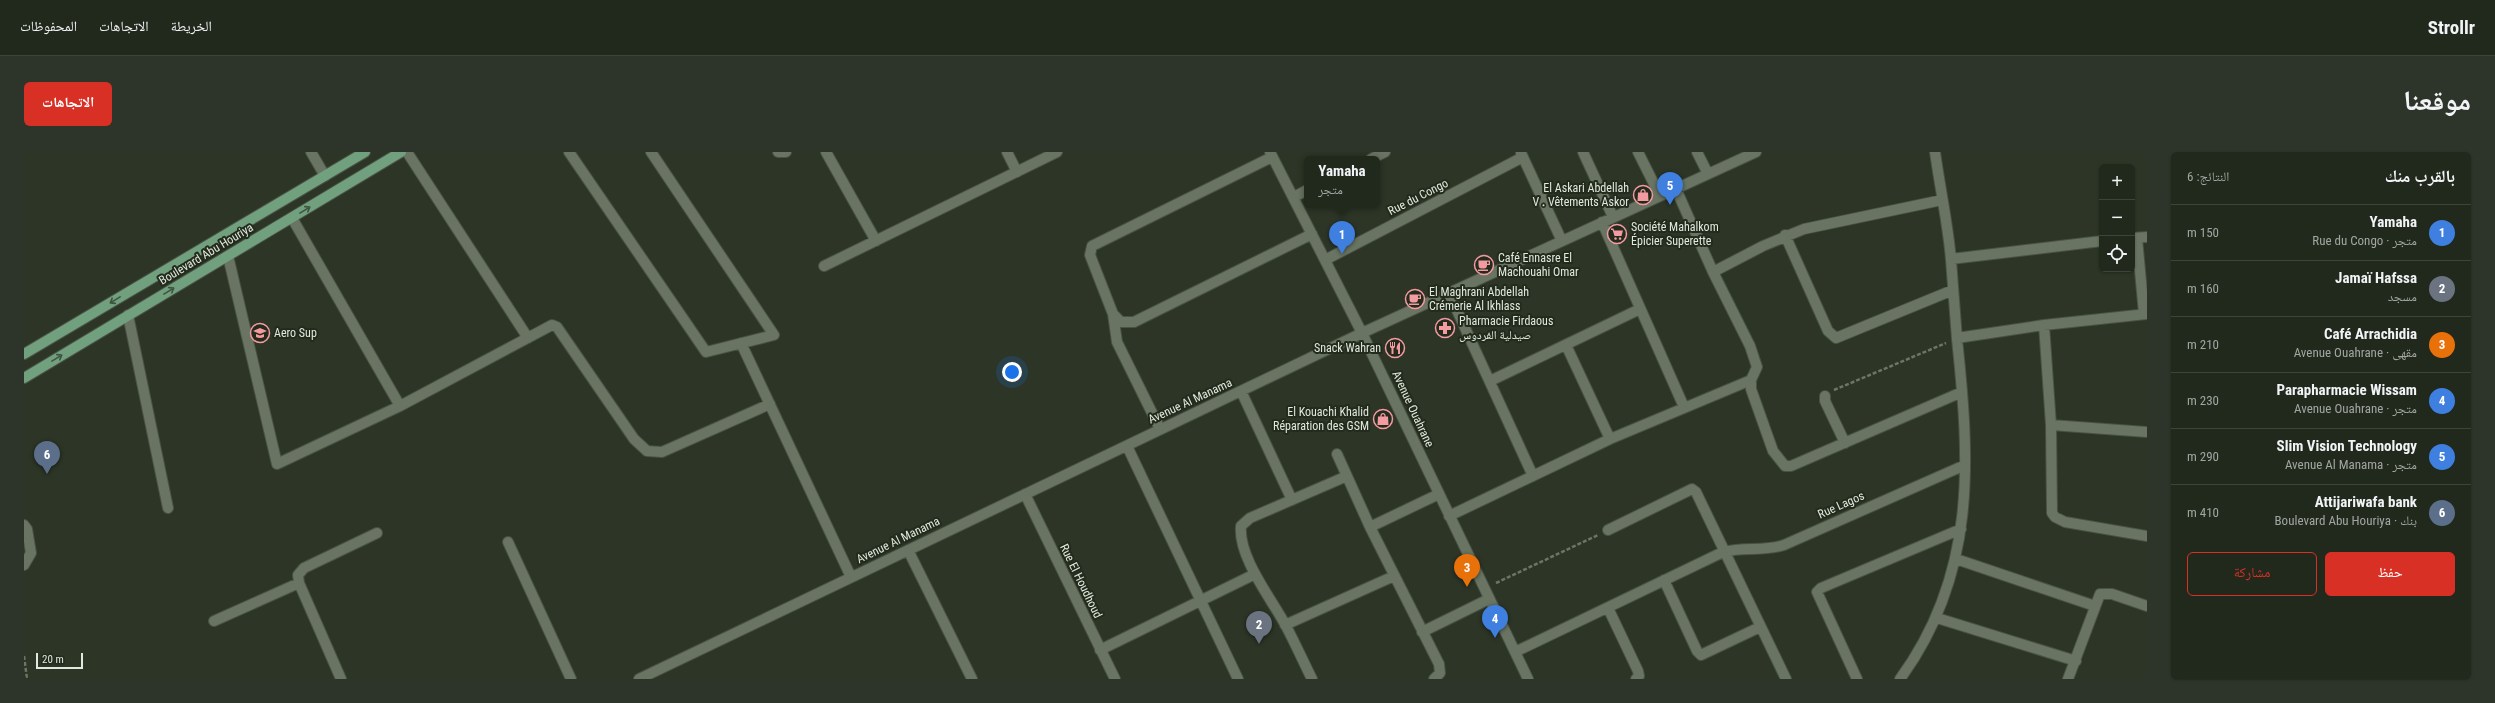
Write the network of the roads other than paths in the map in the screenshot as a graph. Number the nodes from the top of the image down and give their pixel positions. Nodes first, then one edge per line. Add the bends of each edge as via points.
1 (311, 152) edge
2 (365, 152) edge
3 (401, 152) edge
4 (407, 152) edge
5 (569, 152) edge
6 (650, 152) edge
7 (778, 152) edge
8 (786, 152) edge
9 (826, 152) edge
10 (1007, 152) edge
11 (1057, 152) edge
12 (1583, 152) edge
13 (1638, 152) edge
14 (1697, 152) edge
15 (1756, 152) edge
16 (1935, 152) edge
17 (1271, 154) edge
18 (1522, 155) edge
19 (1017, 172) junction
20 (1708, 174) junction
21 (325, 176) junction
22 (1676, 189) junction
23 (1304, 192) edge
24 (1660, 196) junction
25 (1294, 197) junction
26 (1942, 200) junction
27 (1613, 217) junction
28 (292, 218) junction
29 (1602, 222) junction
30 (1312, 234) junction
31 (1785, 236) junction
32 (2139, 238) edge
33 (1562, 240) junction
34 (876, 241) junction
35 (2099, 242) edge
36 (228, 256) junction
37 (1951, 259) junction
38 (1325, 260) junction
39 (824, 266) dead end
40 (1713, 272) junction
41 (1953, 290) junction
42 (1449, 293) junction
43 (1640, 309) junction
44 (1113, 314) junction
45 (2146, 314) edge
46 (128, 315) junction
47 (2044, 325) junction
48 (1362, 333) junction
49 (528, 338) junction
50 (1957, 338) junction
51 (741, 343) junction
52 (1566, 345) junction
53 (24, 354) edge
54 (24, 378) edge
55 (1751, 380) junction
56 (1490, 381) junction
57 (1241, 391) junction
58 (1962, 392) junction
59 (1825, 396) road end
60 (770, 404) junction
61 (400, 406) junction
62 (1684, 407) junction
63 (2051, 425) junction
64 (1160, 429) junction
65 (2147, 432) edge
66 (1610, 439) junction
67 (1844, 443) junction
68 (1127, 446) junction
69 (1337, 454) dead end
70 (1965, 465) junction
71 (1347, 476) junction
72 (1534, 476) junction
73 (1025, 494) junction
74 (1439, 494) junction
75 (1292, 500) junction
76 (168, 508) dead end
77 (1449, 516) junction
78 (24, 525) edge
79 (1370, 527) junction
80 (1961, 529) junction
81 (1608, 530) road end
82 (377, 533) dead end
83 (2147, 536) edge
84 (508, 542) dead end
85 (908, 550) junction
86 (1723, 552) junction
87 (1956, 559) junction
88 (24, 565) edge
89 (1256, 574) junction
90 (1394, 576) junction
91 (851, 577) junction
92 (1664, 580) junction
93 (299, 583) junction
94 (1201, 599) junction
95 (1489, 599) junction
96 (2095, 606) junction
97 (2147, 606) edge
98 (1608, 608) junction
99 (1937, 618) junction
100 (214, 621) dead end
101 (1285, 625) junction
102 (1760, 627) junction
103 (1422, 632) junction
104 (1100, 650) junction
105 (1515, 652) junction
106 (2076, 661) junction
107 (341, 679) edge
108 (571, 679) edge
109 (639, 679) edge
110 (972, 679) edge
111 (1115, 679) edge
112 (1238, 679) edge
113 (1312, 679) edge
114 (1434, 679) edge
115 (1528, 679) edge
116 (1636, 679) edge
117 (1786, 679) edge
118 (1857, 679) edge
119 (1900, 679) edge
120 (2068, 679) edge

1 - 21 street
2 - 21 main road, Boulevard Abu Houriya
28 -> 3 main road, Boulevard Abu Houriya
4 - 49 street
5 - 51 street via 706,352
6 - 51 street via 774,334
7 - 8 street
9 - 34 street
10 - 19 street
11 - 19 street
12 - 27 street
13 - 24 street
14 - 20 street
15 - 20 street, Avenue Al Manama
16 - 26 street
17 - 25 street, Avenue Ouahrane
17 - 44 street via 1092,246 1090,255
18 - 33 street
18 - 38 street, Rue du Congo
19 - 34 street
20 - 22 street, Avenue Al Manama
21 -> 53 main road, Boulevard Abu Houriya
22 - 24 street, Avenue Al Manama
22 - 40 street
23 - 25 street
24 - 27 street, Avenue Al Manama
25 - 30 street, Avenue Ouahrane
26 - 31 street via 1829,223
26 - 37 street
27 - 29 street, Avenue Al Manama
28 - 36 main road, Boulevard Abu Houriya
28 - 61 street
29 - 33 street, Avenue Al Manama
29 - 43 street
30 - 38 street, Avenue Ouahrane
30 - 44 street via 1134,322 1121,322
31 - 40 street
31 - 41 street via 1828,331 1836,338
32 - 45 street
33 - 42 street, Avenue Al Manama
34 - 39 street
35 - 37 street
46 -> 36 main road, Boulevard Abu Houriya
36 - 61 street via 277,464
37 - 41 street
38 - 48 street, Avenue Ouahrane
40 - 55 street via 1750,346 1757,367
41 - 50 street
42 - 48 street, Avenue Al Manama
42 - 56 street
43 - 52 street
43 - 62 street
44 - 64 street via 1117,342
45 - 47 street
54 -> 46 main road, Boulevard Abu Houriya
46 - 76 street
47 - 50 street
47 - 63 street
48 - 57 street, Avenue Al Manama
48 - 74 street, Avenue Ouahrane
49 - 60 street via 548,326 557,327 631,435 647,451 654,453 668,450
49 - 61 street
50 - 58 street
51 - 60 street
52 - 56 street
52 - 66 street
55 - 62 street
55 - 67 street via 1751,389 1773,451 1785,466 1791,466
56 - 72 street
57 - 64 street, Avenue Al Manama
57 - 75 street
58 - 67 street
58 - 70 street
59 - 67 street
60 - 91 street
62 - 66 street
63 - 65 street
63 - 83 street via 2051,508 2055,517 2065,522
64 - 68 street, Avenue Al Manama
66 - 72 street
68 - 73 street, Avenue Al Manama
68 - 94 street
69 - 71 street
70 - 80 street via 1966,495
70 - 86 street, Rue Lagos via 1779,546 1759,550 1739,548
71 - 75 street
71 - 79 street
72 - 77 street
73 - 85 street, Avenue Al Manama
73 - 104 street, Rue El Houdhoud
74 - 77 street, Avenue Ouahrane
74 - 79 street
75 - 89 street via 1250,518 1241,526 1240,538
77 - 95 street, Avenue Ouahrane
78 - 88 street via 31,553
79 - 90 street
80 - 87 street
80 - 118 street via 1820,588 1816,592
81 - 86 street via 1692,489 1696,492
82 - 93 street via 304,568 298,575
84 - 108 street
85 - 91 street, Avenue Al Manama
85 - 110 street
86 - 92 street, Rue Lagos
86 - 102 street
87 - 96 street
87 - 99 street
89 - 94 street
89 - 101 street
90 - 101 street
90 - 103 street
91 - 109 street, Avenue Al Manama
92 - 98 street, Rue Lagos
92 - 102 street via 1696,652 1701,655
93 - 100 street
93 - 107 street
94 - 104 street
94 - 112 street
95 - 103 street
95 - 105 street, Avenue Ouahrane
96 - 97 street via 2098,598 2105,593
96 - 106 street
98 - 105 street, Rue Lagos
98 - 116 street via 1638,671 1639,676
99 - 106 street
99 - 119 street
101 - 113 street
102 - 117 street
103 - 114 street via 1439,664 1440,673
104 - 111 street, Rue El Houdhoud
105 - 115 street, Avenue Ouahrane
106 - 120 street

